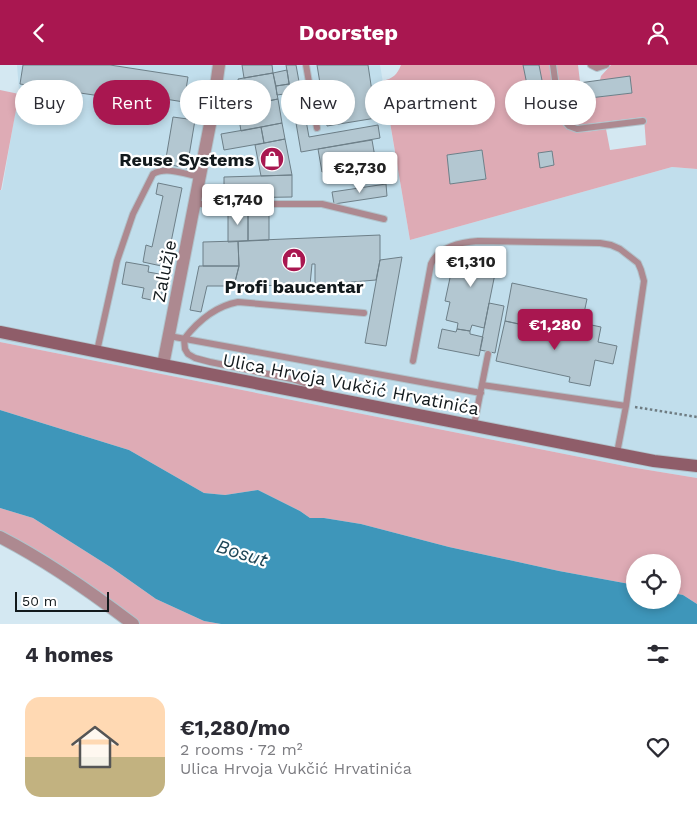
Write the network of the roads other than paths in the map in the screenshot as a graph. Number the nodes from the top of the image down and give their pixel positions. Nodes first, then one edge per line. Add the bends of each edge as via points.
1 (219, 65) edge
2 (306, 65) edge
3 (554, 65) edge
4 (591, 65) edge
5 (606, 65) edge
6 (643, 121) dead end
7 (317, 128) dead end
8 (200, 177) junction
9 (194, 204) junction
10 (384, 219) dead end
11 (364, 313) dead end
12 (0, 332) edge
13 (169, 336) junction
14 (184, 339) junction
15 (97, 351) junction
16 (488, 354) dead end
17 (413, 361) dead end
18 (163, 365) junction
19 (481, 389) junction
20 (325, 396) junction
21 (626, 406) junction
22 (474, 425) junction
23 (617, 453) junction
24 (697, 466) edge
25 (0, 537) edge
26 (133, 624) edge

1 - 8 street, Zalužje
2 - 7 lane
3 - 6 lane via 560,116 569,127 577,129
4 - 5 lane via 598,68
8 - 9 street, Zalužje
8 - 15 lane via 169,171 158,171 152,175 133,214 117,261
9 - 10 lane via 322,205
9 - 13 street, Zalužje
11 - 14 lane via 231,303 215,310
12 - 15 main road, Ulica Hrvoja Vukčić Hrvatinića
13 - 14 lane
13 - 18 street, Zalužje
14 - 19 lane
14 - 20 lane via 185,349 195,358 292,379 316,387
15 - 18 main road, Ulica Hrvoja Vukčić Hrvatinića
16 - 19 lane
17 - 21 lane via 430,264 448,247 467,241 611,245 638,263 644,281
18 - 20 main road, Ulica Hrvoja Vukčić Hrvatinića
19 - 21 lane
19 - 22 lane
20 - 22 main road, Ulica Hrvoja Vukčić Hrvatinića
21 - 23 lane
22 - 23 main road, Ulica Hrvoja Vukčić Hrvatinića
23 - 24 main road, Ulica Hrvoja Vukčić Hrvatinića
25 - 26 street via 59,571

